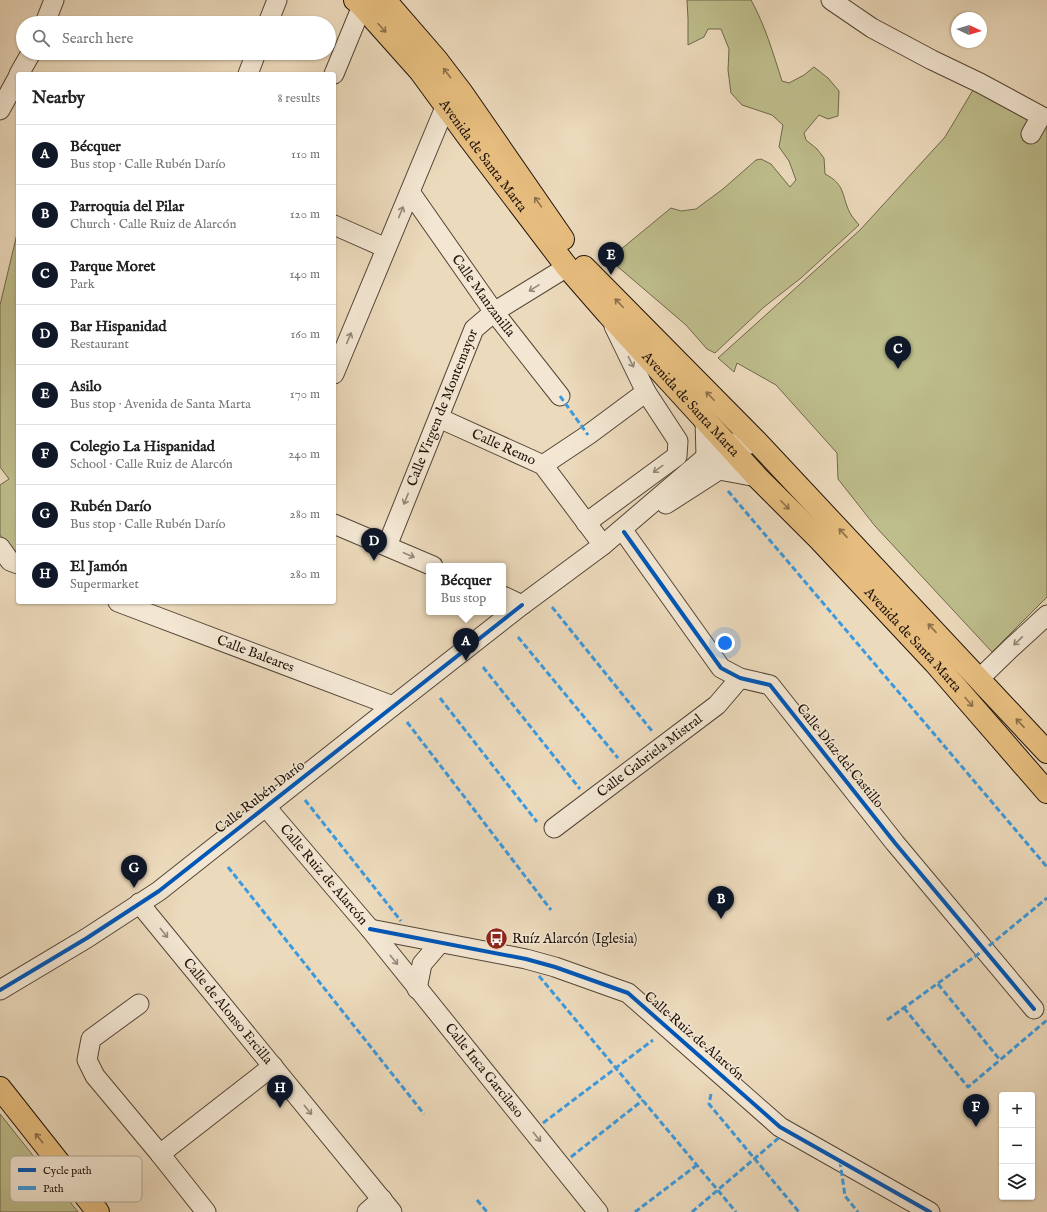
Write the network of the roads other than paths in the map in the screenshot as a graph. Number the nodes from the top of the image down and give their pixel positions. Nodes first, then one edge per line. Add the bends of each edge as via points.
1 (54, 0) edge
2 (277, 0) edge
3 (383, 0) edge
4 (831, 0) edge
5 (361, 2) edge
6 (48, 16) edge
7 (271, 16) edge
8 (27, 60) edge
9 (253, 60) edge
10 (20, 72) edge
11 (249, 72) edge
12 (335, 72) edge
13 (16, 80) edge
14 (454, 99) junction
15 (1, 105) edge
16 (1031, 134) dead end
17 (410, 192) junction
18 (336, 227) edge
19 (386, 248) junction
20 (572, 264) junction
21 (494, 312) junction
22 (608, 314) junction
23 (336, 369) edge
24 (646, 392) junction
25 (560, 396) dead end
26 (439, 418) junction
27 (705, 420) junction
28 (738, 423) junction
29 (757, 442) junction
30 (731, 449) junction
31 (712, 464) junction
32 (543, 465) junction
33 (757, 477) junction
34 (586, 523) junction
35 (336, 525) edge
36 (624, 532) junction
37 (603, 545) junction
38 (387, 546) junction
39 (0, 547) edge
40 (16, 563) edge
41 (426, 563) edge
42 (506, 597) edge
43 (123, 604) edge
44 (522, 605) junction
45 (1047, 615) edge
46 (740, 678) junction
47 (979, 679) junction
48 (393, 706) junction
49 (1047, 752) edge
50 (1047, 792) edge
51 (266, 806) junction
52 (554, 828) dead end
53 (140, 903) junction
54 (370, 930) junction
55 (440, 943) junction
56 (417, 989) junction
57 (0, 990) edge
58 (139, 1004) dead end
59 (1034, 1009) dead end
60 (273, 1066) junction
61 (0, 1088) edge
62 (160, 1154) junction
63 (54, 1156) edge
64 (90, 1202) edge
65 (387, 1206) edge
66 (98, 1212) edge
67 (206, 1212) edge
68 (366, 1212) edge
69 (598, 1212) edge
70 (930, 1212) edge

1 - 6 street
2 - 7 street
14 -> 3 main road, Avenida de Santa Marta via 436,59
4 - 16 street via 872,28 1041,116
5 - 12 street
5 -> 14 main road, Avenida de Santa Marta via 420,70
8 - 10 street
9 - 11 street
13 - 15 street
14 - 17 street
14 - 20 main road, Avenida de Santa Marta via 469,138
19 -> 17 street
17 - 21 street, Calle Manzanilla
18 - 19 street
23 -> 19 street
20 -> 21 street, Calle Virgen de Montemayor
20 - 22 main road, Avenida de Santa Marta
28 -> 20 main road, Avenida de Santa Marta
21 - 25 street, Calle Manzanilla
21 - 26 street, Calle Virgen de Montemayor via 474,329
22 -> 24 street
22 - 27 main road, Avenida de Santa Marta
24 - 32 street
24 -> 34 street via 678,441 677,456
26 - 32 street, Calle Remo
26 -> 38 street, Calle Virgen de Montemayor
27 - 30 main road, Avenida de Santa Marta
27 - 31 street
28 - 29 main road, Avenida de Santa Marta
28 - 30 street, Calle Rubén Darío
29 - 30 street
47 -> 29 main road, Avenida de Santa Marta
30 - 31 street, Calle Rubén Darío
30 - 33 main road, Avenida de Santa Marta
31 - 33 street
31 - 36 street, Calle Rubén Darío
31 - 37 street, Calle Rubén Darío
32 - 34 street, Calle Remo
33 -> 50 main road, Avenida de Santa Marta via 820,540 935,664
34 - 37 street, Calle Remo
35 - 38 street
36 - 37 street, Calle Rubén Darío
36 - 46 street, Calle Díaz del Castillo via 721,668
37 - 44 street, Calle Rubén Darío
38 -> 41 street
39 - 40 street via 10,561
42 - 44 street
43 - 48 street, Calle Baleares
44 - 48 street, Calle Rubén Darío
45 -> 47 street
46 - 52 street, Calle Gabriela Mistral via 717,705
46 - 59 street, Calle Díaz del Castillo via 770,685 895,843
49 -> 47 main road, Avenida de Santa Marta
48 - 51 street, Calle Rubén Darío
51 - 53 street, Calle Rubén Darío via 159,891
51 - 54 street, Calle Ruiz de Alarcón
53 - 57 street, Calle Rubén Darío
53 -> 60 street, Calle de Alonso Ercilla
54 - 55 street, Calle Ruiz de Alarcón
54 -> 56 street, Calle Inca Garcilaso
55 - 56 street via 422,964
55 - 70 street, Calle Ruiz de Alarcón via 551,966 628,993 780,1127
56 -> 69 street, Calle Inca Garcilaso
58 - 62 street via 91,1039 87,1060 95,1076
60 - 62 street
60 -> 65 street, Calle de Alonso Ercilla
63 -> 61 main road
62 - 67 street
66 -> 64 main road
65 - 68 street

